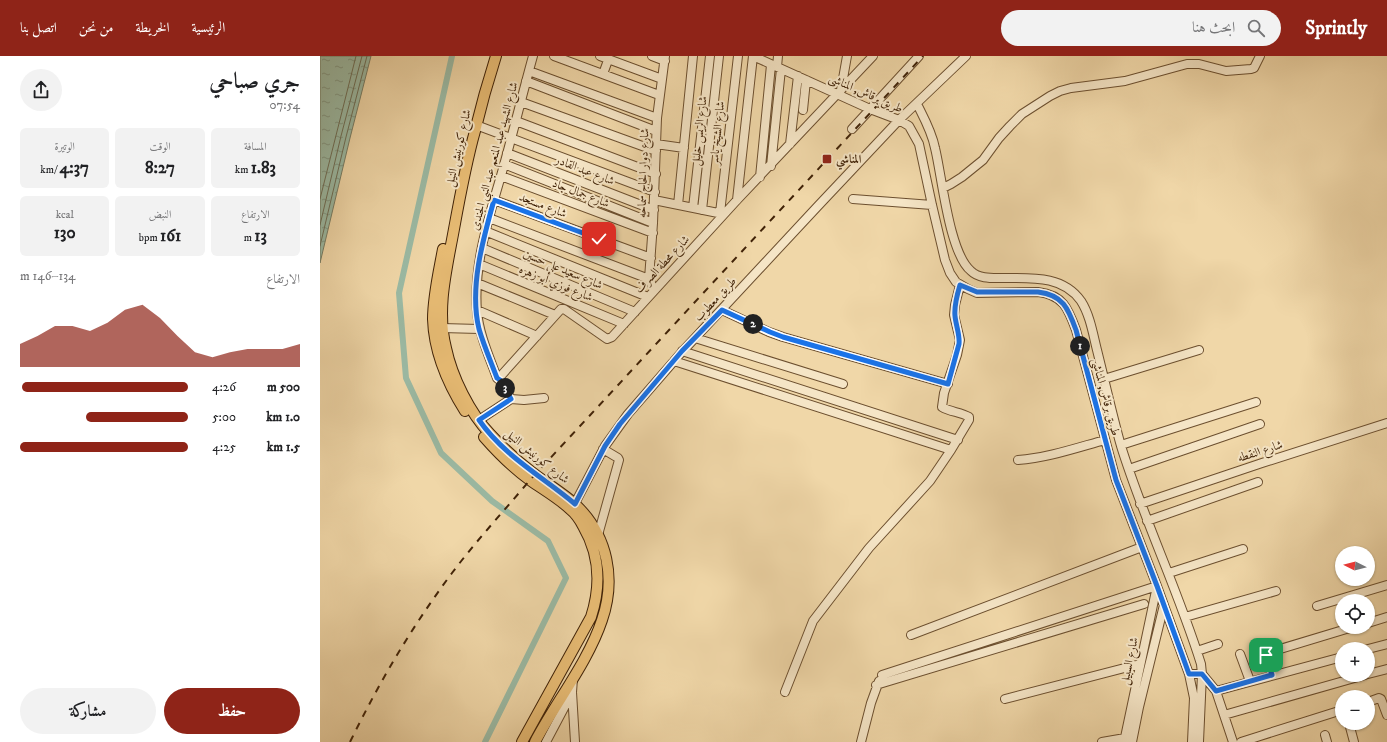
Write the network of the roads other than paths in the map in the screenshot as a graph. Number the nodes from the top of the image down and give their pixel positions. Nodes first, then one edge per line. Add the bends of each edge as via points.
1 (489, 56) edge
2 (496, 56) edge
3 (533, 56) edge
4 (554, 56) edge
5 (600, 56) edge
6 (652, 56) edge
7 (693, 56) edge
8 (710, 56) edge
9 (719, 56) edge
10 (738, 56) edge
11 (753, 56) edge
12 (778, 56) edge
13 (847, 56) edge
14 (873, 56) edge
15 (919, 56) edge
16 (966, 56) edge
17 (1260, 56) edge
18 (665, 58) edge
19 (607, 63) dead end
20 (776, 67) junction
21 (529, 72) junction
22 (603, 74) junction
23 (798, 76) junction
24 (662, 79) junction
25 (806, 80) junction
26 (526, 81) junction
27 (839, 91) junction
28 (659, 95) junction
29 (521, 102) junction
30 (915, 106) junction
31 (870, 109) junction
32 (802, 110) dead end
33 (476, 113) junction
34 (657, 118) junction
35 (899, 118) junction
36 (516, 121) junction
37 (476, 125) junction
38 (852, 129) dead end
39 (656, 131) junction
40 (511, 138) junction
41 (790, 144) junction
42 (656, 148) junction
43 (684, 148) junction
44 (508, 153) junction
45 (504, 164) junction
46 (771, 166) junction
47 (656, 174) junction
48 (501, 176) junction
49 (760, 177) junction
50 (943, 188) junction
51 (655, 196) junction
52 (853, 199) dead end
53 (494, 200) junction
54 (737, 200) junction
55 (678, 204) junction
56 (932, 205) junction
57 (693, 208) junction
58 (654, 210) junction
59 (702, 210) junction
60 (722, 214) junction
61 (489, 218) junction
62 (654, 222) junction
63 (485, 231) junction
64 (653, 233) junction
65 (482, 248) junction
66 (651, 258) junction
67 (479, 264) junction
68 (648, 280) junction
69 (477, 283) junction
70 (960, 285) junction
71 (654, 290) junction
72 (648, 297) junction
73 (438, 308) junction
74 (477, 310) junction
75 (722, 310) junction
76 (634, 312) junction
77 (555, 315) junction
78 (624, 324) junction
79 (1091, 326) junction
80 (442, 328) junction
81 (479, 329) junction
82 (1076, 330) junction
83 (537, 336) junction
84 (695, 338) junction
85 (1199, 350) dead end
86 (682, 351) junction
87 (674, 361) junction
88 (498, 379) junction
89 (1104, 379) junction
90 (843, 384) dead end
91 (948, 384) junction
92 (544, 398) dead end
93 (511, 399) junction
94 (1256, 402) dead end
95 (479, 420) junction
96 (1387, 423) edge
97 (1260, 424) dead end
98 (958, 440) junction
99 (1105, 440) junction
100 (1121, 445) junction
101 (603, 449) junction
102 (952, 450) junction
103 (1018, 460) dead end
104 (512, 461) junction
105 (1129, 469) junction
106 (1258, 482) dead end
107 (1140, 504) junction
108 (573, 507) junction
109 (1147, 521) junction
110 (598, 535) junction
111 (1142, 547) junction
112 (1243, 549) dead end
113 (1169, 573) junction
114 (1387, 585) edge
115 (1157, 586) junction
116 (1276, 590) dead end
117 (1144, 604) dead end
118 (1164, 605) junction
119 (1317, 606) dead end
120 (1185, 617) junction
121 (1387, 617) edge
122 (1375, 621) edge
123 (1335, 632) edge
124 (911, 635) dead end
125 (1218, 644) dead end
126 (1387, 644) edge
127 (1375, 647) edge
128 (1197, 651) junction
129 (1240, 654) dead end
130 (1335, 659) edge
131 (1140, 664) junction
132 (1387, 669) edge
133 (1375, 672) edge
134 (1189, 674) junction
135 (1202, 674) junction
136 (1272, 675) junction
137 (573, 676) junction
138 (1250, 682) junction
139 (1340, 682) edge
140 (876, 685) junction
141 (1216, 691) junction
142 (572, 692) junction
143 (785, 692) dead end
144 (1005, 699) dead end
145 (1375, 700) edge
146 (1335, 712) edge
147 (1224, 715) junction
148 (1387, 715) edge
149 (1351, 730) edge
150 (1127, 741) edge
151 (522, 742) edge
152 (535, 742) edge
153 (546, 742) edge
154 (575, 742) edge
155 (861, 742) edge
156 (1102, 742) edge
157 (1192, 742) edge
158 (1199, 742) edge
159 (1233, 742) edge
160 (1241, 742) edge
161 (1354, 742) edge

1 - 33 main road, شارع كورنيش النيل
2 - 33 main road, شارع كورنيش النيل
3 - 21 street, شارع الشهيد عبد المنعم عبد النبى الجندى
4 - 22 street
5 - 24 street
6 - 18 street
7 - 43 street
8 - 57 street
9 - 59 street, شارع الريس خليل
10 - 60 street, شارع الشيخ ياسر
11 - 20 street, طريق برقاش, المناشى
11 - 54 street
12 - 20 street
13 - 27 street
14 - 27 street, شارع محطة الصرف
15 - 31 street
16 - 30 street, طريق معطوب
17 - 50 street via 1251,69 1226,71 1199,64 1187,64 1125,81 1060,91 1022,114 998,138 983,160
18 - 24 street, شارع دوار الحاج سماحه
19 - 22 street
20 - 23 street, طريق برقاش, المناشى
20 - 46 street
20 - 49 street
21 - 26 street, شارع الشهيد عبد المنعم عبد النبى الجندى
21 - 34 street
22 - 28 street
23 - 25 street, طريق برقاش, المناشى
23 - 41 street
24 - 28 street, شارع دوار الحاج سماحه
25 - 27 street, طريق برقاش, المناشى
25 - 32 street
26 - 29 street, شارع الشهيد عبد المنعم عبد النبى الجندى
26 - 39 street
27 - 31 street, طريق برقاش, المناشى
27 - 41 street, شارع محطة الصرف
28 - 34 street, شارع دوار الحاج سماحه
29 - 36 street, شارع الشهيد عبد المنعم عبد النبى الجندى
29 - 42 street
30 - 35 street, طريق معطوب
30 - 50 street, طريق برقاش, المناشى via 931,133
31 - 35 street, طريق برقاش, المناشى
31 - 38 street
33 - 37 main road, شارع كورنيش النيل
33 - 73 main road, شارع كورنيش النيل via 456,183 442,254
34 - 39 street, شارع دوار الحاج سماحه
35 - 56 street, طريق برقاش, المناشى via 909,126 919,144
35 - 75 street, طريق معطوب
36 - 40 street, شارع الشهيد عبد المنعم عبد النبى الجندى
36 - 47 street
37 - 40 street
37 - 73 main road, شارع كورنيش النيل
39 - 42 street, شارع دوار الحاج سماحه
40 - 44 street, شارع الشهيد عبد المنعم عبد النبى الجندى
40 - 51 street
41 - 46 street, شارع محطة الصرف
42 - 43 street
42 - 47 street, شارع دوار الحاج سماحه
43 - 55 street
44 - 45 street, شارع الشهيد عبد المنعم عبد النبى الجندى
44 - 58 street, شارع عبد القادر
45 - 48 street, شارع الشهيد عبد المنعم عبد النبى الجندى
45 - 62 street
46 - 49 street, شارع محطة الصرف
47 - 51 street, شارع دوار الحاج سماحه
48 - 53 street, شارع الشهيد عبد المنعم عبد النبى الجندى
48 - 64 street, شارع جمال جاد
49 - 54 street, شارع محطة الصرف
50 - 79 street, طريق برقاش, المناشى via 959,254 972,272 992,278 1033,277 1060,283 1072,291 1081,302
51 - 55 street
51 - 58 street, شارع دوار الحاج سماحه
52 - 56 street
53 - 61 street, شارع الشهيد عبد المنعم عبد النبى الجندى
53 - 66 street, شارع مستجد
54 - 60 street, شارع محطة الصرف
55 - 57 street
56 - 70 street, طريق برقاش, المناشى via 945,260 950,273
57 - 59 street
58 - 62 street, شارع دوار الحاج سماحه
59 - 60 street
60 - 71 street, شارع محطة الصرف
61 - 63 street, شارع الشهيد عبد المنعم عبد النبى الجندى
61 - 68 street
62 - 64 street, شارع دوار الحاج سماحه
63 - 65 street, شارع الشهيد عبد المنعم عبد النبى الجندى
63 - 72 street
64 - 66 street, شارع دوار الحاج سماحه
65 - 67 street, شارع الشهيد عبد المنعم عبد النبى الجندى
65 - 76 street, شارع سعيد على حسين
66 - 68 street, شارع دوار الحاج سماحه
67 - 69 street, شارع الشهيد عبد المنعم عبد النبى الجندى
67 - 78 street, شارع فوزي أبو زهره
68 - 71 street
69 - 74 street, شارع الشهيد عبد المنعم عبد النبى الجندى
69 - 77 street
70 - 82 street, طريق برقاش, المناشى via 977,292 1047,293 1064,303
70 - 91 street via 954,315 960,340
71 - 72 street, شارع محطة الصرف
72 - 76 street, شارع محطة الصرف
73 - 80 main road, شارع كورنيش النيل
73 - 104 main road, شارع كورنيش النيل via 434,328 437,349 458,400 496,451
74 - 81 street, شارع الشهيد عبد المنعم عبد النبى الجندى
74 - 83 street
75 - 84 street, طريق معطوب
75 - 91 street via 783,337
76 - 78 street, شارع محطة الصرف
77 - 78 street, شارع محطة الصرف via 564,309 607,339
77 - 83 street
79 - 82 street
79 - 89 street, طريق برقاش, المناشى
80 - 81 street
80 - 95 main road, شارع كورنيش النيل via 447,354 457,381
81 - 88 street, شارع الشهيد عبد المنعم عبد النبى الجندى
82 - 99 street, طريق برقاش, المناشى
83 - 88 street
84 - 86 street, طريق معطوب
84 - 90 street
85 - 89 street
86 - 87 street, طريق معطوب
86 - 98 street
87 - 101 street, طريق معطوب via 620,424
87 - 102 street
88 - 93 street, شارع الشهيد عبد المنعم عبد النبى الجندى
89 - 100 street, طريق برقاش, المناشى
91 - 98 street via 942,407 969,417
92 - 93 street
93 - 95 street
94 - 100 street
95 - 104 main road, شارع كورنيش النيل
96 - 107 street, شارع النقطه
97 - 105 street
98 - 102 street
99 - 103 street via 1054,455
99 - 111 street, طريق برقاش, المناشى via 1116,480
100 - 105 street, طريق برقاش, المناشى
101 - 108 street, طريق معطوب
101 - 110 street via 619,460
102 - 143 street via 930,481 869,548 813,621
104 - 108 main road, شارع كورنيش النيل
105 - 107 street, طريق برقاش, المناشى
106 - 109 street
107 - 109 street, طريق برقاش, المناشى
108 - 110 main road, شارع كورنيش النيل via 584,514
108 - 151 main road, شارع كورنيش النيل via 588,533 597,561 598,589 595,603 584,629
109 - 113 street, طريق برقاش, المناشى
110 - 137 main road, شارع كورنيش النيل via 607,558 609,589 596,635
111 - 115 street, طريق برقاش, المناشى
111 - 124 street
112 - 113 street
113 - 120 street, طريق برقاش, المناشى
114 - 119 street
115 - 118 street, طريق برقاش, المناشى
115 - 131 street, شارع السبيل
115 - 140 street via 883,673
116 - 120 street
117 - 140 street
118 - 134 street, طريق برقاش, المناشى
118 - 150 street, شارع السبيل via 1139,707
120 - 128 street, طريق برقاش, المناشى
121 - 122 street
123 - 136 street via 1267,653
125 - 128 street
126 - 127 street
128 - 135 street, طريق برقاش, المناشى
129 - 138 street
130 - 136 street
131 - 144 street
131 - 150 street, شارع السبيل
132 - 133 street
134 - 135 street
134 - 157 street, طريق برقاش, المناشى via 1194,698
135 - 141 street
135 - 158 street
136 - 138 street
137 - 142 street
137 - 152 main road, شارع كورنيش النيل
138 - 141 street
139 - 147 street
140 - 155 street
141 - 147 street
142 - 153 street
142 - 154 street
145 - 148 street via 1382,700
146 - 160 street
147 - 159 street
149 - 161 street
150 - 156 street

